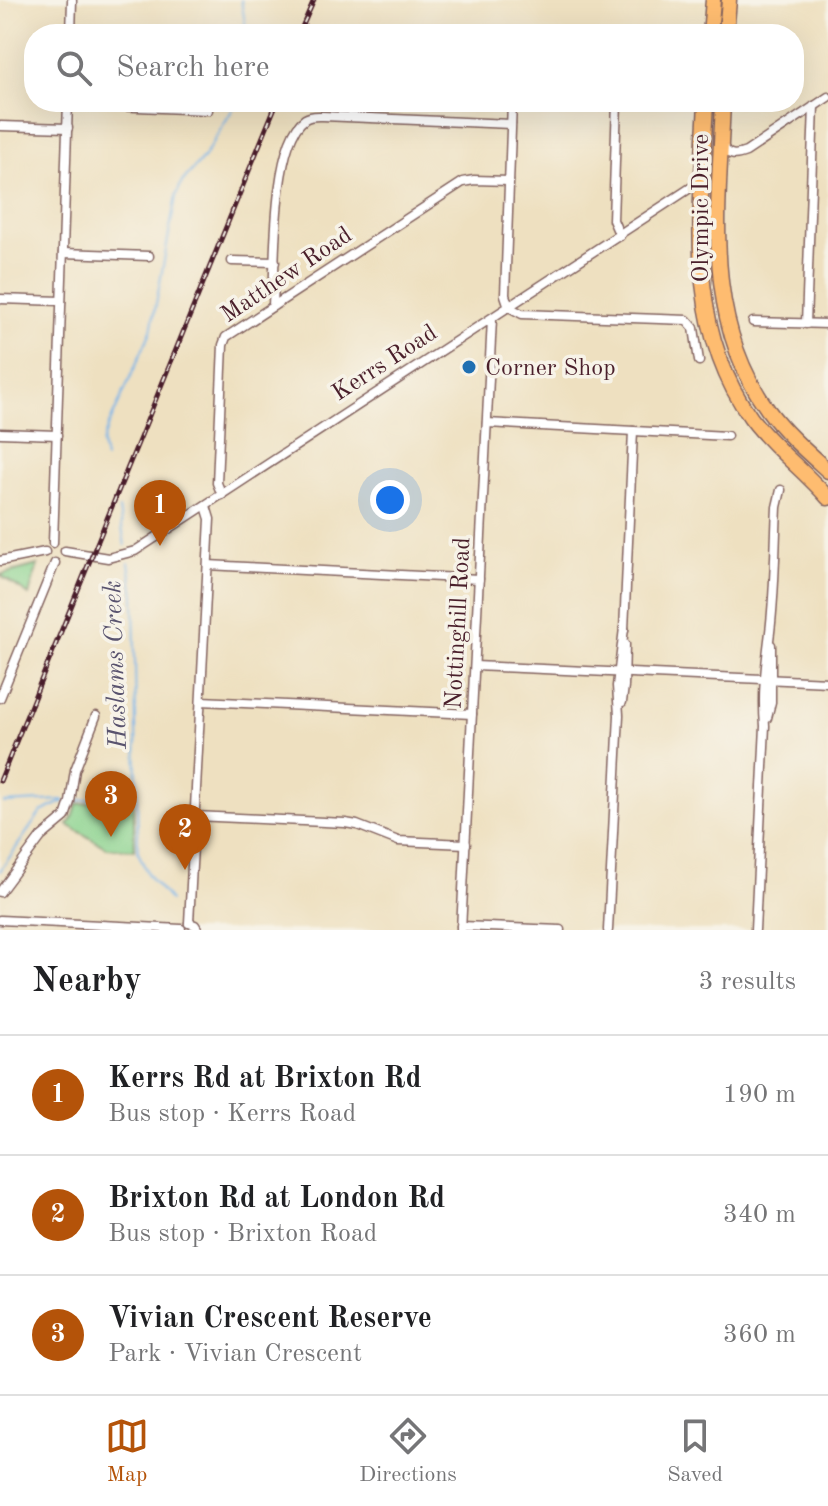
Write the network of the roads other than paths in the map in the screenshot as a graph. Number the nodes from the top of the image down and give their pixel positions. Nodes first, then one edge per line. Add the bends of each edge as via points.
1 (72, 0) edge
2 (713, 0) edge
3 (729, 0) edge
4 (71, 24) edge
5 (711, 24) edge
6 (727, 24) edge
7 (828, 97) edge
8 (814, 106) junction
9 (68, 112) edge
10 (512, 112) edge
11 (617, 112) edge
12 (705, 112) edge
13 (723, 112) edge
14 (511, 124) junction
15 (0, 126) edge
16 (68, 128) junction
17 (722, 139) junction
18 (702, 180) junction
19 (509, 181) junction
20 (720, 181) junction
21 (620, 236) junction
22 (63, 253) junction
23 (149, 256) dead end
24 (232, 261) dead end
25 (275, 262) junction
26 (0, 299) edge
27 (61, 301) junction
28 (273, 306) junction
29 (509, 307) junction
30 (492, 319) junction
31 (753, 322) dead end
32 (806, 324) junction
33 (828, 324) edge
34 (699, 361) dead end
35 (487, 423) junction
36 (633, 431) junction
37 (0, 433) edge
38 (57, 435) junction
39 (727, 436) dead end
40 (828, 471) edge
41 (781, 490) dead end
42 (222, 495) junction
43 (828, 498) edge
44 (206, 506) junction
45 (53, 543) junction
46 (65, 551) junction
47 (45, 552) junction
48 (0, 561) edge
49 (55, 563) junction
50 (208, 565) junction
51 (479, 579) junction
52 (475, 666) junction
53 (621, 673) junction
54 (768, 680) junction
55 (828, 682) edge
56 (0, 698) edge
57 (201, 701) junction
58 (472, 714) junction
59 (96, 716) dead end
60 (195, 816) junction
61 (466, 844) junction
62 (0, 892) edge
63 (0, 920) edge
64 (189, 923) junction
65 (50, 926) edge
66 (461, 928) edge
67 (181, 930) edge
68 (198, 930) edge
69 (560, 930) edge
70 (608, 930) edge
71 (755, 930) edge

1 - 4 street
2 - 5 highway
3 - 6 highway
7 - 8 street
8 - 17 street via 757,146 733,155
8 - 32 street
9 - 16 street
10 - 14 street
11 - 21 street via 613,220
12 - 18 highway, Olympic Drive
13 - 17 highway, Olympic Drive
14 - 19 street
14 - 25 street via 307,117 280,172
15 - 16 street
16 - 22 street
17 - 20 highway, Olympic Drive
18 - 20 highway
18 - 21 street, Kerrs Road
18 - 43 highway, Olympic Drive via 701,273 715,347 750,417
19 - 28 street, Matthew Road via 463,182
19 - 29 street
20 - 40 highway, Olympic Drive via 720,291 737,354 770,413
21 - 29 street, Kerrs Road
22 - 23 street
22 - 27 street
24 - 25 street
25 - 28 street
26 - 27 street
27 - 38 street
28 - 42 street, Matthew Road via 223,342 217,483
29 - 30 street, Kerrs Road
29 - 34 street via 522,314 687,320 694,328
30 - 35 street, Nottinghill Road
30 - 42 street, Kerrs Road
31 - 32 street
32 - 33 street
35 - 36 street
35 - 51 street, Nottinghill Road
36 - 39 street
36 - 53 street
37 - 38 street
38 - 45 street
41 - 54 street
42 - 44 street, Kerrs Road
44 - 46 street, Kerrs Road via 127,555 108,558
44 - 50 street
45 - 46 street
45 - 47 street
46 - 49 street
47 - 48 street
47 - 49 street
49 - 56 street
50 - 51 street
50 - 57 street
51 - 52 street, Nottinghill Road
52 - 53 street
52 - 58 street, Nottinghill Road
53 - 54 street
53 - 70 street
54 - 55 street
54 - 71 street
57 - 58 street
57 - 60 street
58 - 61 street, Nottinghill Road
59 - 62 street via 75,770 65,817 41,837
60 - 61 street via 351,823 398,841
60 - 64 street
61 - 66 street, Nottinghill Road
63 - 65 street
64 - 67 street
64 - 68 street
65 - 67 street
66 - 69 street

